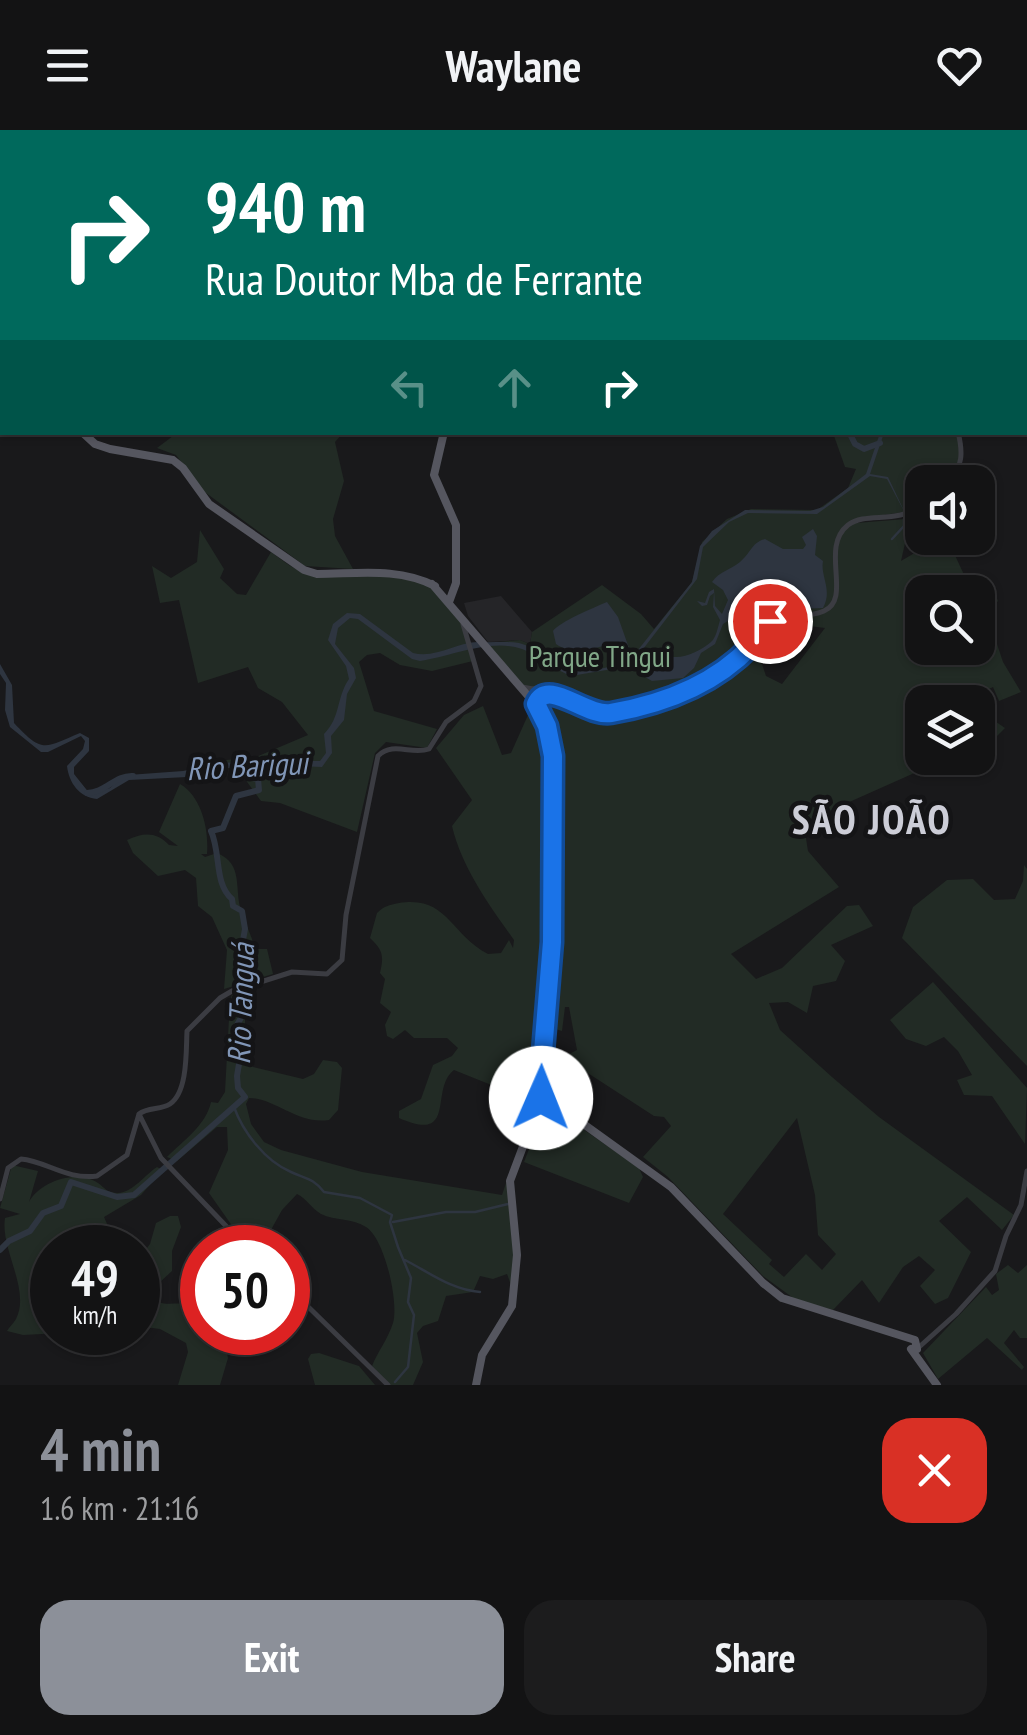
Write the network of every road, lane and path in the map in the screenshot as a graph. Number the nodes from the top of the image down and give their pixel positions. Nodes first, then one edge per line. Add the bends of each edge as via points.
1 (85, 435) edge
2 (443, 435) edge
3 (959, 435) edge
4 (960, 465) edge
5 (905, 515) edge
6 (449, 599) junction
7 (472, 636) junction
8 (521, 686) junction
9 (534, 703) junction
10 (580, 707) junction
11 (543, 1099) junction
12 (139, 1114) junction
13 (1027, 1171) edge
14 (0, 1198) edge
15 (225, 1225) edge
16 (310, 1309) edge
17 (914, 1346) junction
18 (934, 1381) edge
19 (388, 1385) edge
20 (476, 1385) edge

1 - 6 main road via 110,449 172,460 209,504 304,570 416,577
2 - 6 main road via 434,475 456,525
3 - 4 street
5 - 10 street via 850,524 835,553 838,593 830,608 770,621 742,654 690,691 611,713
6 - 7 main road
6 - 7 main road
7 - 8 main road
7 - 12 street via 481,686 474,701 446,722 429,749 390,748 375,763 342,960 327,974 292,972 226,994 188,1032 188,1058 174,1101
8 - 9 main road
8 - 10 street via 552,686
9 - 10 street via 556,693
9 - 11 main road via 553,754
11 - 17 main road via 670,1187 782,1298
11 - 20 main road via 510,1181 517,1254 512,1306 482,1355
12 - 14 street via 127,1155 97,1176 21,1159 8,1168
12 - 15 street via 161,1158
13 - 17 street via 1022,1205 995,1271 928,1340
16 - 19 street
17 - 18 main road

